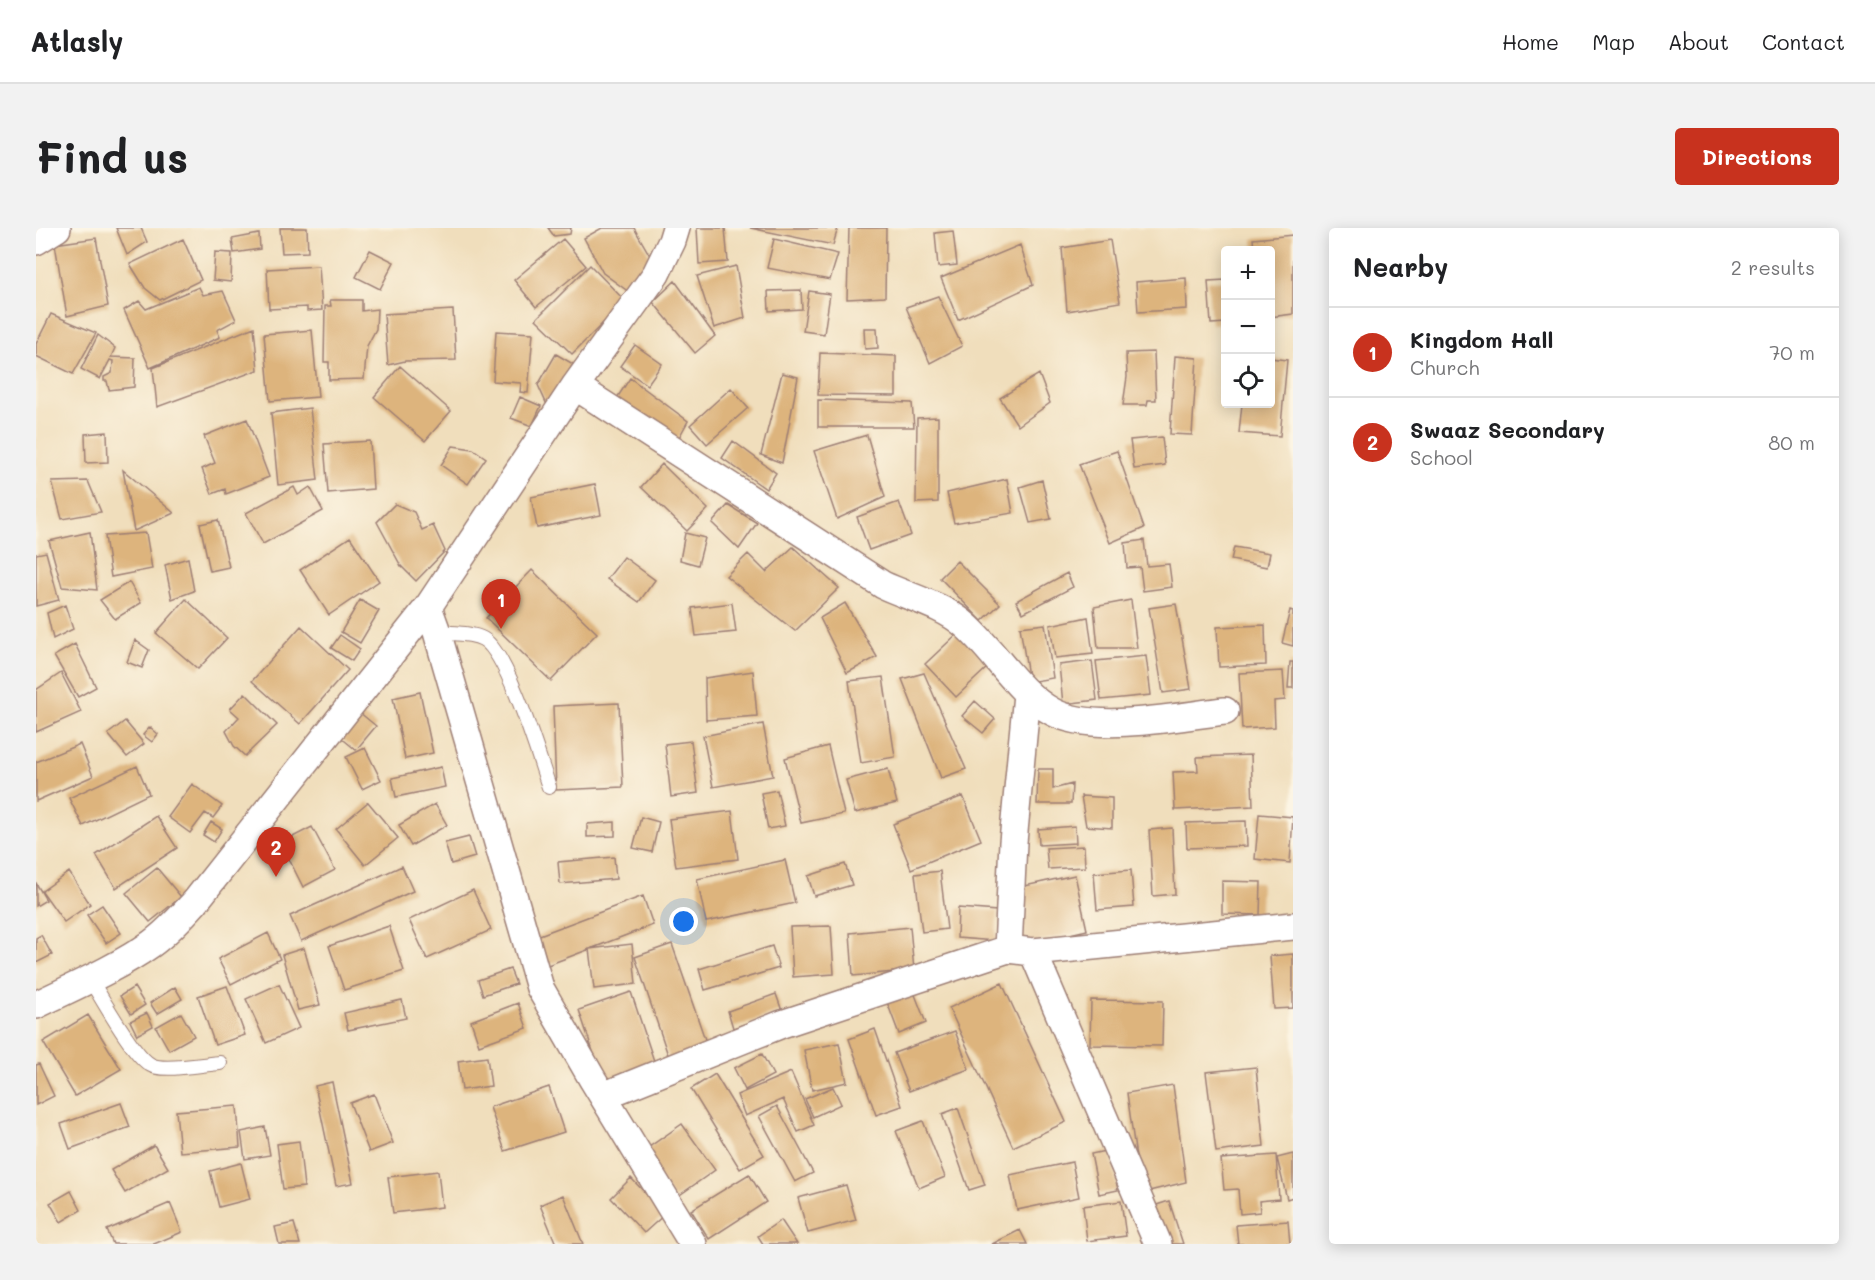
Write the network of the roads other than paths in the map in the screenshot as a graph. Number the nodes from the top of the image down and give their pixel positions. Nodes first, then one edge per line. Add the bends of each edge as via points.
1 (57, 228) edge
2 (676, 228) edge
3 (36, 241) edge
4 (575, 387) junction
5 (428, 607) junction
6 (437, 632) junction
7 (1027, 694) junction
8 (1225, 711) dead end
9 (549, 787) dead end
10 (1293, 926) edge
11 (1021, 950) junction
12 (90, 979) junction
13 (36, 1005) edge
14 (220, 1063) dead end
15 (603, 1096) junction
16 (693, 1244) edge
17 (1158, 1244) edge

1 - 3 street
2 - 4 street via 656,274
4 - 5 street
4 - 7 street via 883,585 963,623 990,648
5 - 6 street
5 - 12 street via 195,902 150,945
6 - 9 lane via 484,639 496,652
6 - 15 street via 540,988
7 - 8 street via 1053,712 1082,720 1119,723
7 - 11 street via 1013,842
10 - 11 street
11 - 15 street via 782,1024
11 - 17 street
12 - 13 street
12 - 14 lane via 140,1057 153,1066
15 - 16 street

